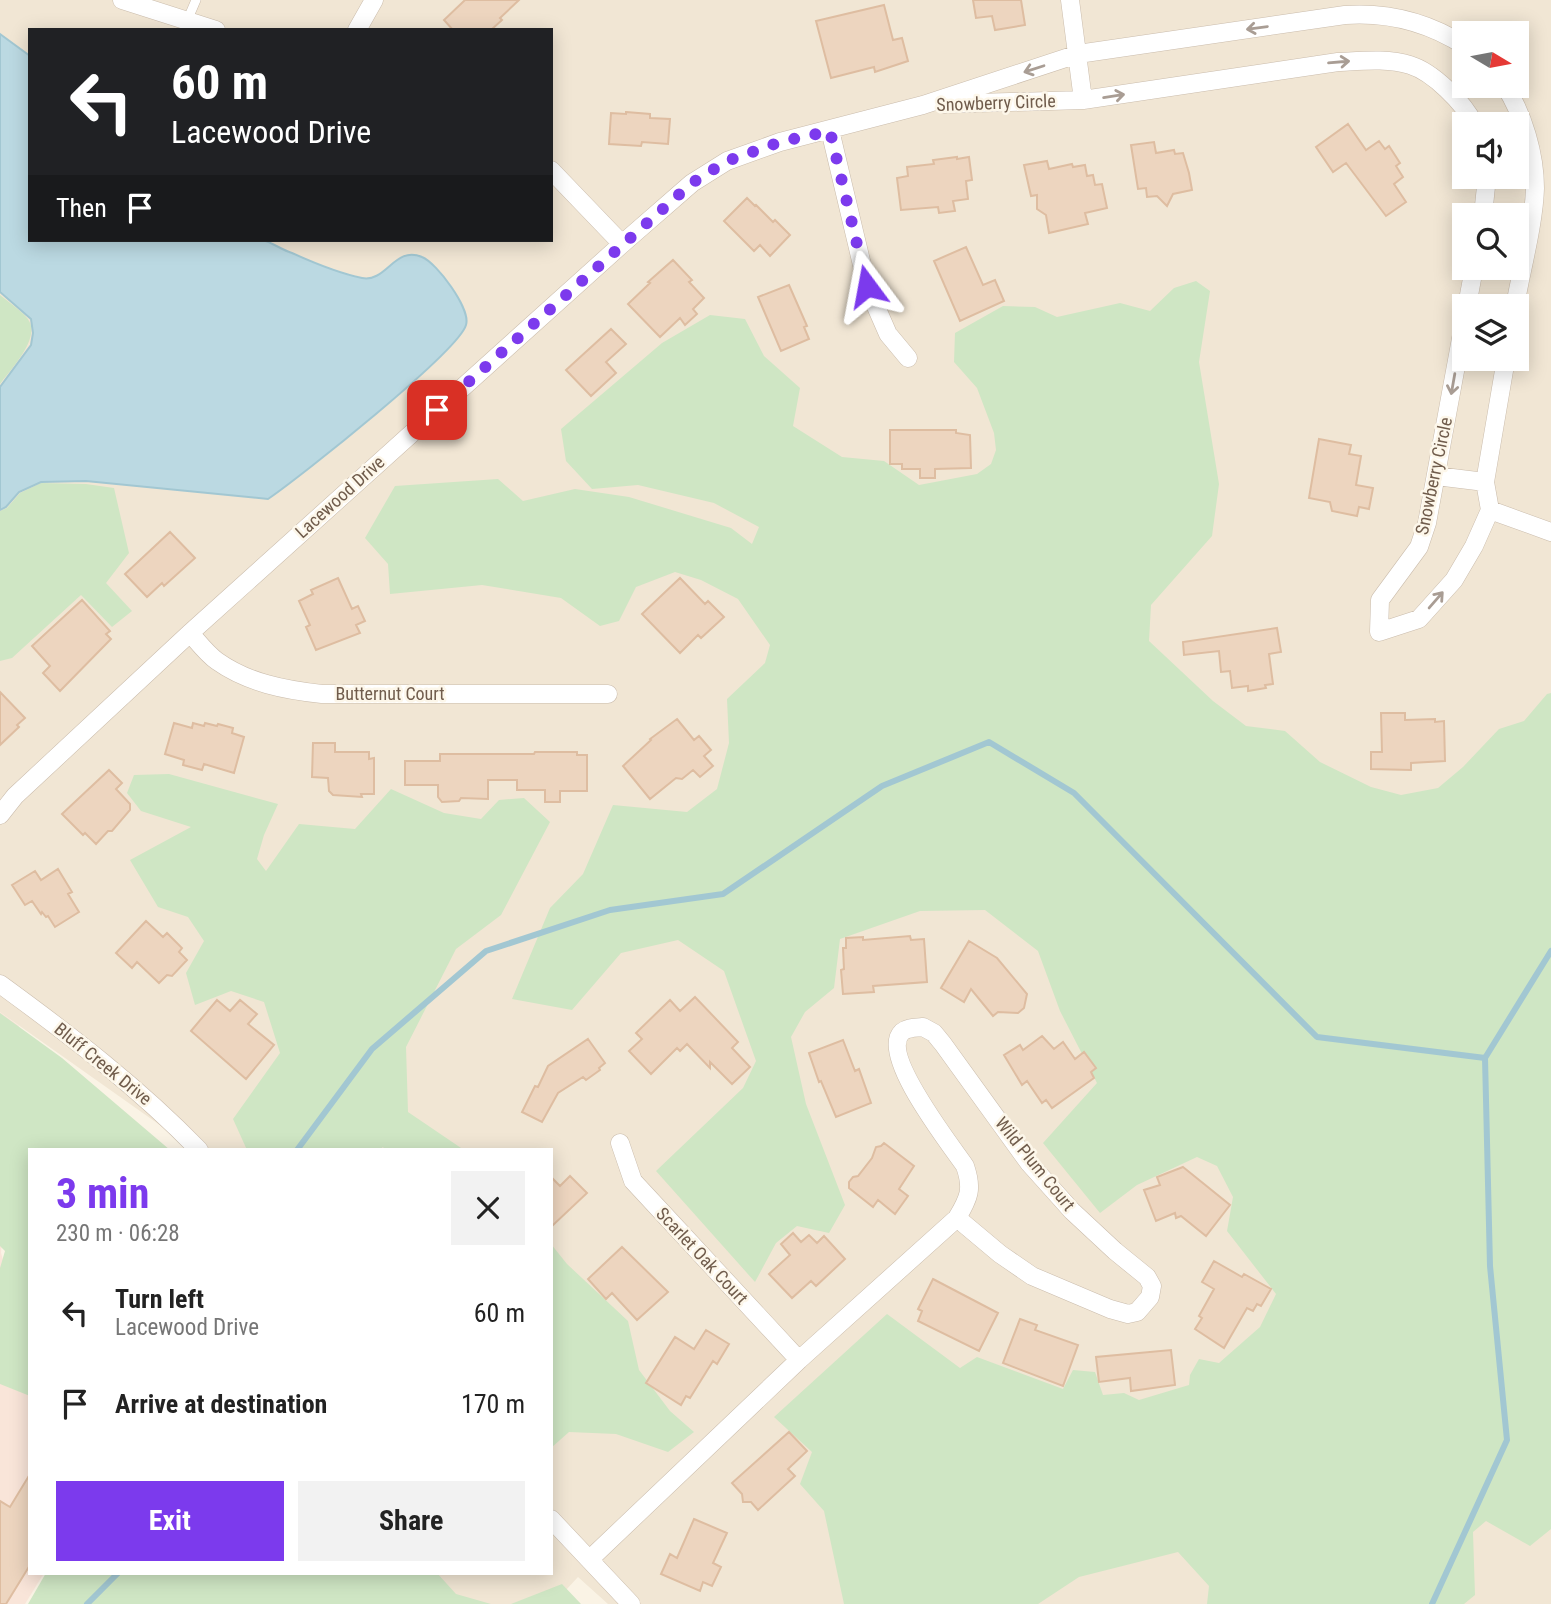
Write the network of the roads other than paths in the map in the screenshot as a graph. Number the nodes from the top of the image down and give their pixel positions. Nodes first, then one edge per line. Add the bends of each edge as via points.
1 (122, 0) edge
2 (196, 0) edge
3 (374, 0) edge
4 (1070, 0) edge
5 (187, 21) junction
6 (210, 28) edge
7 (358, 28) edge
8 (1452, 38) edge
9 (1077, 54) junction
10 (1513, 98) edge
11 (1083, 100) junction
12 (923, 105) junction
13 (1468, 112) edge
14 (830, 131) junction
15 (553, 172) edge
16 (622, 244) junction
17 (1517, 294) edge
18 (908, 358) dead end
19 (1455, 371) edge
20 (1504, 371) edge
21 (1436, 475) junction
22 (1485, 482) junction
23 (1490, 510) junction
24 (1551, 532) edge
25 (190, 633) junction
26 (608, 694) dead end
27 (0, 814) edge
28 (0, 984) edge
29 (620, 1143) dead end
30 (198, 1148) edge
31 (957, 1218) junction
32 (799, 1360) junction
33 (553, 1521) edge
34 (590, 1559) junction
35 (631, 1604) edge

1 - 5 street
2 - 5 lane
3 - 7 street
4 - 9 street
5 - 6 street
8 -> 9 street, Snowberry Circle via 1413,21 1372,13
9 - 11 street
9 -> 12 street, Snowberry Circle
10 - 17 street via 1528,138 1535,187
11 - 12 street, Snowberry Circle
11 -> 13 street, Snowberry Circle via 1373,60 1411,65 1438,82
12 - 14 street, Lacewood Drive
14 - 16 street, Lacewood Drive via 727,161 692,183
14 - 18 street via 867,286 888,334
15 - 16 street
16 - 25 street, Lacewood Drive
19 -> 21 street, Snowberry Circle
20 - 22 street
21 - 22 street
21 -> 23 street, Snowberry Circle via 1419,547 1380,600 1379,632 1419,619 1454,580
22 - 23 street
23 - 24 street
25 - 26 street, Butternut Court via 216,660 280,689 322,694
25 - 27 street, Lacewood Drive
28 - 30 street, Bluff Creek Drive via 80,1044
29 - 32 street, Scarlet Oak Court via 633,1181
31 - 31 street, Wild Plum Court via 1032,1276 1097,1304 1128,1314 1137,1312 1150,1297 1152,1286 1147,1277 1072,1211 1029,1163 934,1033 923,1027 911,1028 901,1033 896,1045 898,1058 969,1178 969,1197
31 - 32 street, Wild Plum Court
32 - 34 street, Wild Plum Court
33 - 34 street
34 - 35 street

